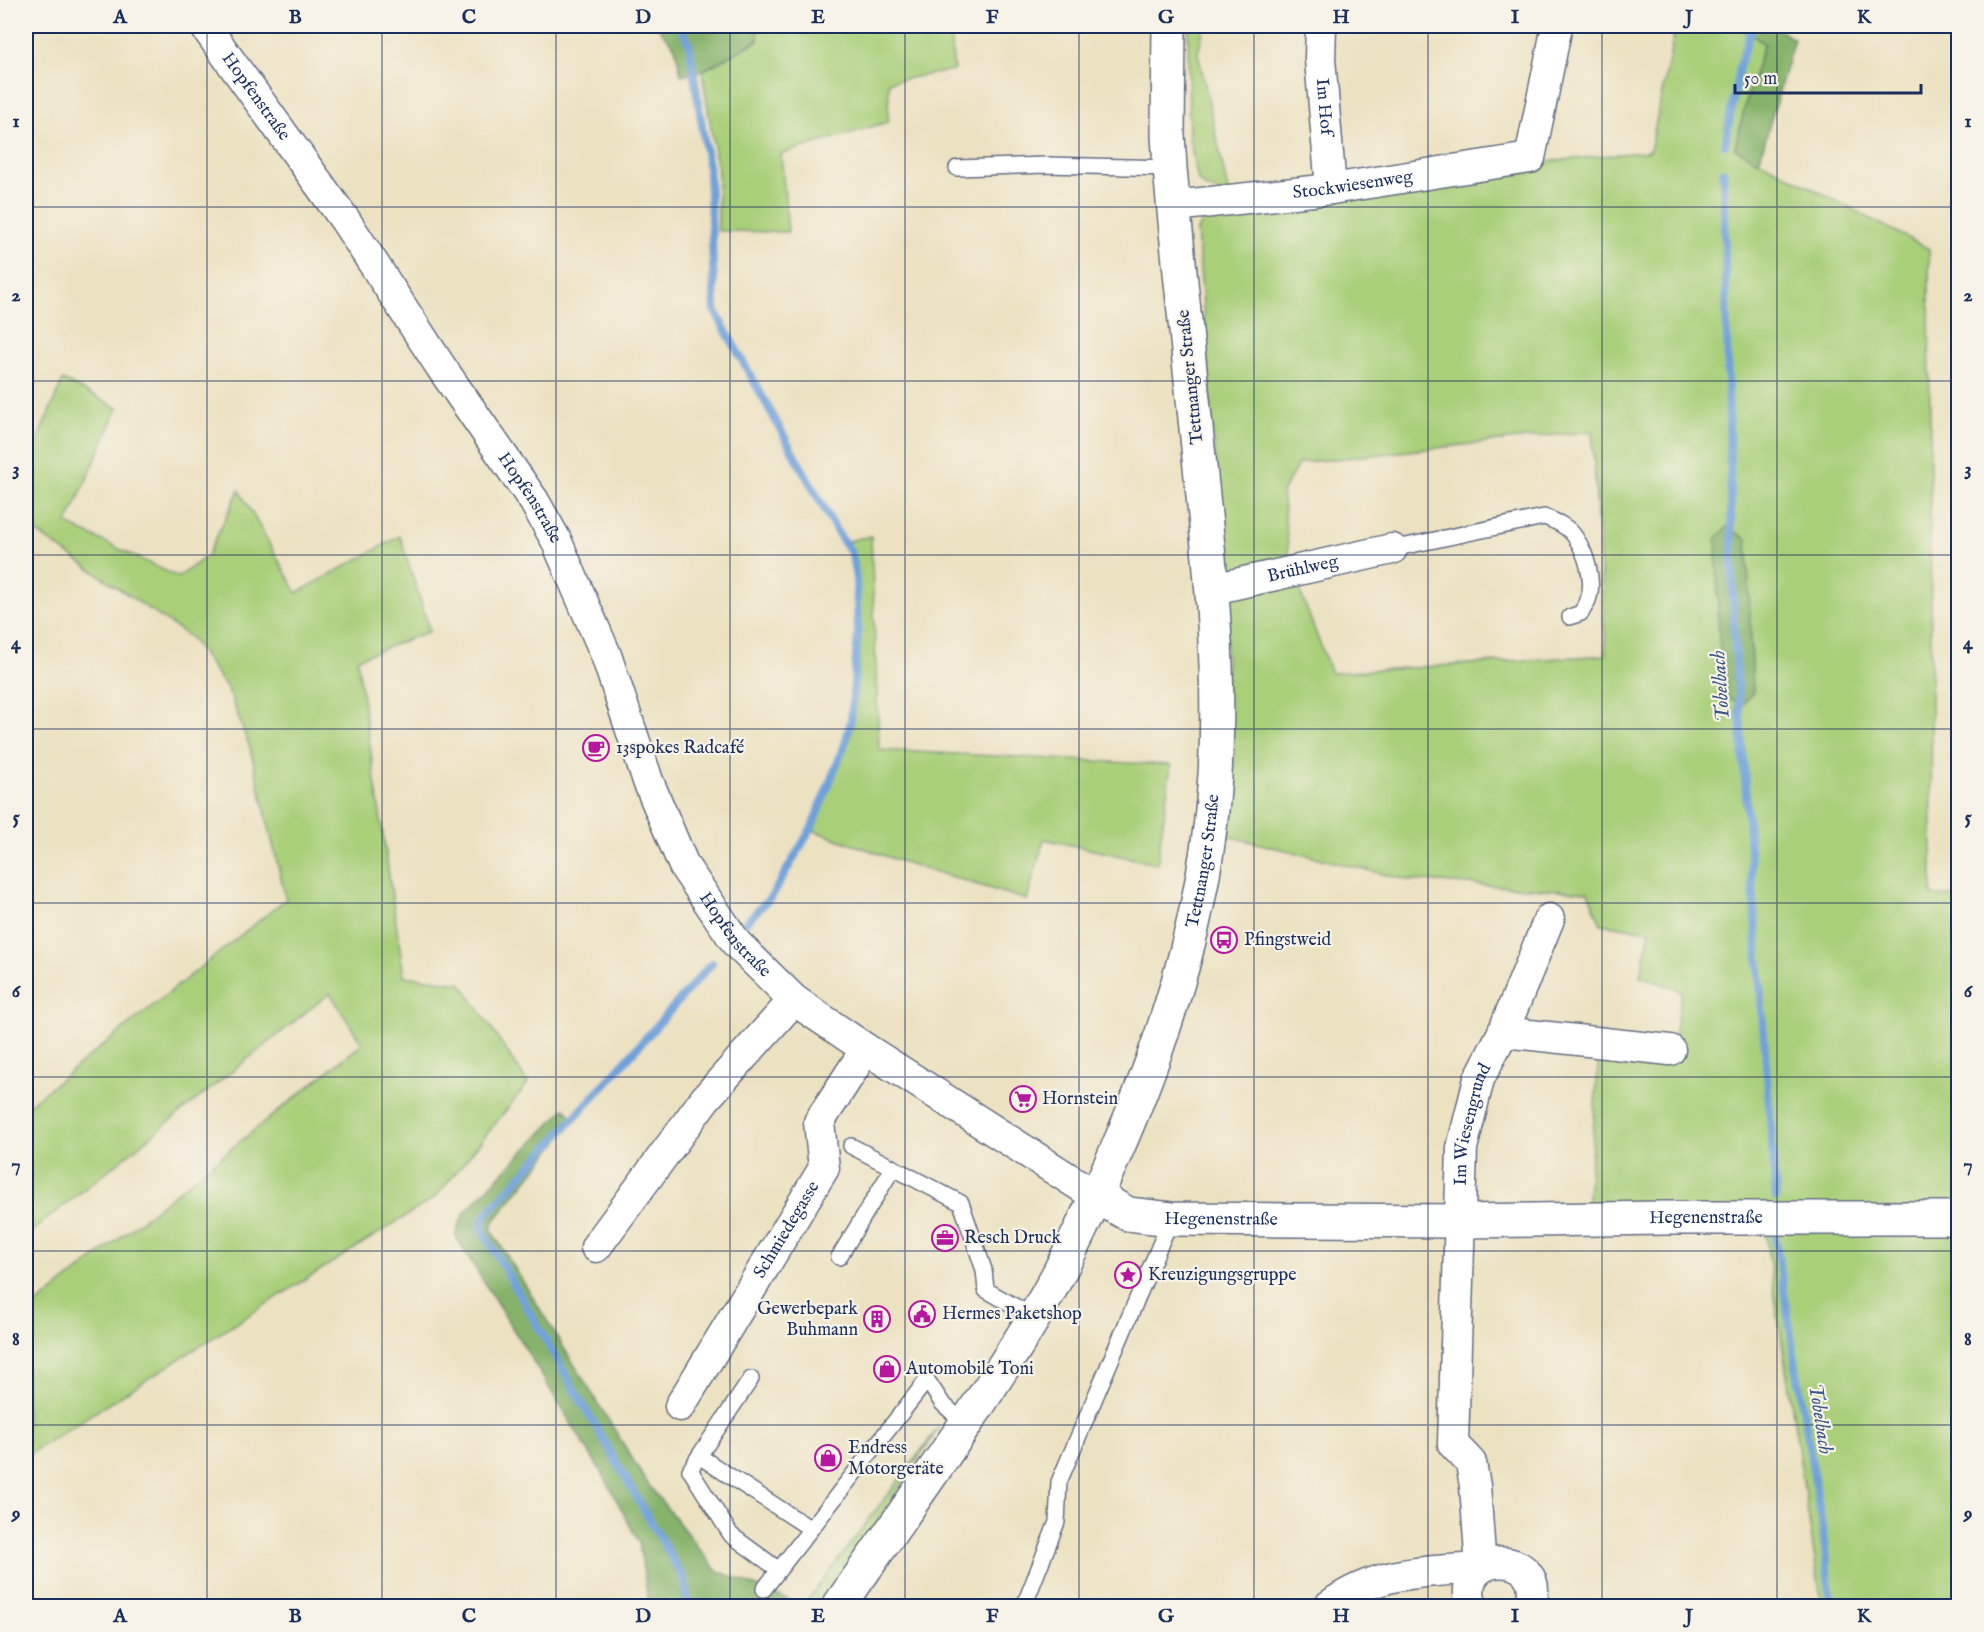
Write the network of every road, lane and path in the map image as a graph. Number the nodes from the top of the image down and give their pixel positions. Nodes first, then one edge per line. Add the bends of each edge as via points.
1 (205, 26) edge
2 (1169, 26) edge
3 (1321, 26) edge
4 (1557, 26) edge
5 (957, 168) dead end
6 (1170, 168) junction
7 (1331, 189) junction
8 (1174, 206) junction
9 (1392, 549) joint
10 (1213, 589) junction
11 (1570, 617) dead end
12 (1549, 919) dead end
13 (794, 1000) junction
14 (1503, 1032) junction
15 (866, 1049) junction
16 (1670, 1050) dead end
17 (851, 1146) dead end
18 (893, 1168) junction
19 (1096, 1196) junction
20 (1954, 1218) edge
21 (1171, 1219) junction
22 (1460, 1221) junction
23 (596, 1247) dead end
24 (839, 1257) dead end
25 (1034, 1317) junction
26 (751, 1379) dead end
27 (680, 1406) dead end
28 (965, 1424) junction
29 (699, 1456) junction
30 (811, 1528) junction
31 (1481, 1568) junction
32 (779, 1570) junction
33 (764, 1589) dead end
34 (839, 1606) edge
35 (1024, 1606) edge
36 (1329, 1606) edge
37 (1472, 1606) edge
38 (1530, 1606) edge

1 - 13 street, Hopfenstraße via 345,220 534,501 556,540 606,655 648,781 684,866 737,944
2 - 6 main road, Tettnanger Straße
3 - 7 street, Im Hof via 1320,59
4 - 7 street, Stockwiesenweg via 1530,158
5 - 6 lane
6 - 8 main road, Tettnanger Straße
7 - 8 street, Stockwiesenweg
8 - 10 main road, Tettnanger Straße
9 - 10 street, Brühlweg
9 - 11 lane via 1544,517 1575,536 1587,561 1589,599 1581,613
10 - 19 main road, Tettnanger Straße via 1217,653 1215,777 1196,914 1155,1057
12 - 14 street, Im Wiesengrund
13 - 15 street, Hopfenstraße
13 - 23 street via 705,1099
14 - 16 street
14 - 22 street, Im Wiesengrund via 1479,1079 1462,1148
15 - 19 street, Hopfenstraße
15 - 27 street, Schmiedegasse via 819,1122 824,1168
17 - 18 lane
18 - 24 lane
18 - 25 lane via 961,1203 984,1270 986,1290
19 - 21 main road, Hegenenstraße via 1128,1215
19 - 25 main road, Tettnanger Straße
20 - 22 main road, Hegenenstraße
21 - 22 main road, Hegenenstraße
21 - 35 lane via 1059,1482 1057,1522
22 - 31 street via 1453,1444 1471,1463
25 - 28 main road, Tettnanger Straße
26 - 29 lane
28 - 30 lane via 942,1403 927,1380
28 - 34 main road, Tettnanger Straße
29 - 30 lane
29 - 32 lane via 690,1470 731,1535
30 - 32 lane
31 - 36 street via 1415,1572 1380,1580
31 - 37 street via 1470,1584
31 - 38 street via 1499,1562 1522,1569 1532,1585
32 - 33 lane

